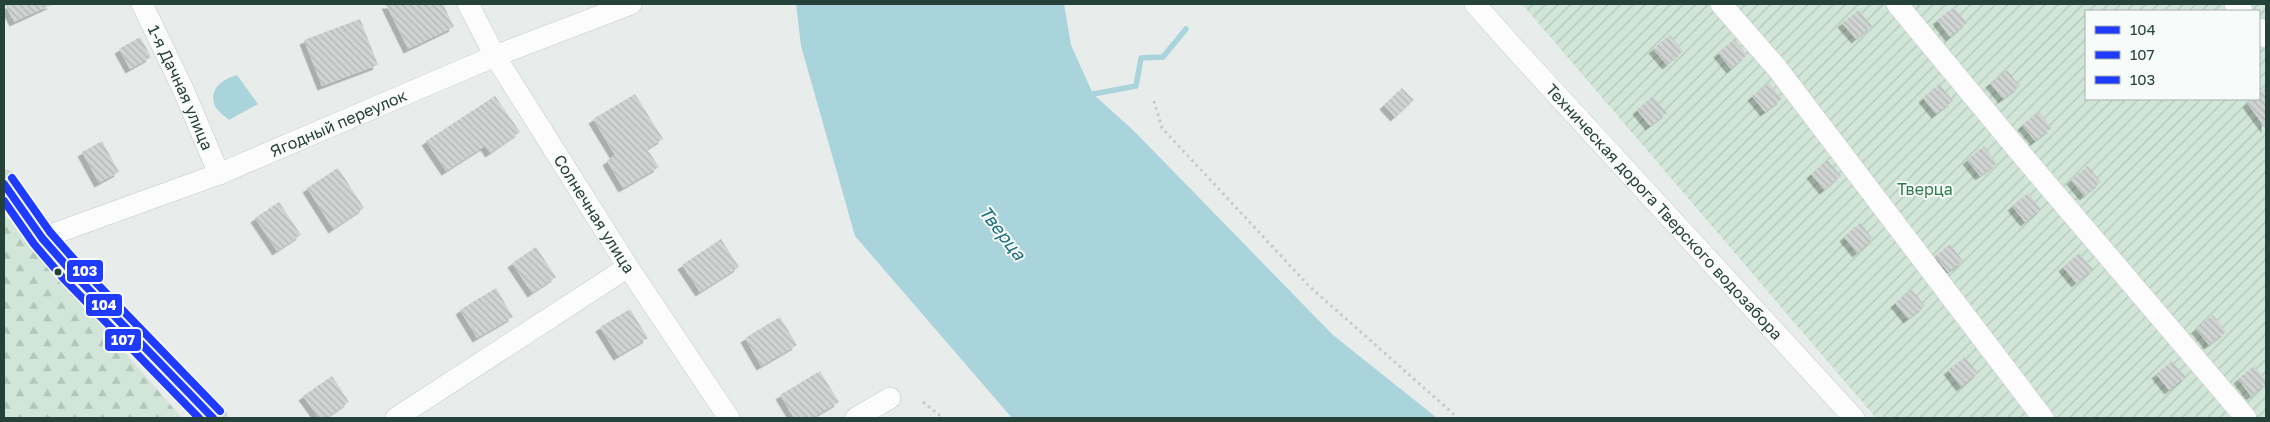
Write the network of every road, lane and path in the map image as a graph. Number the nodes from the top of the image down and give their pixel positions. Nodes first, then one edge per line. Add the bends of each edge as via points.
1 (142, 4) edge
2 (468, 4) edge
3 (631, 4) edge
4 (1475, 4) edge
5 (1721, 4) edge
6 (1897, 4) edge
7 (495, 56) junction
8 (1154, 101) dead end
9 (219, 174) junction
10 (4, 184) edge
11 (42, 238) junction
12 (628, 267) junction
13 (890, 398) dead end
14 (923, 402) dead end
15 (212, 418) edge
16 (396, 418) edge
17 (729, 418) edge
18 (856, 418) edge
19 (943, 418) edge
20 (1458, 418) edge
21 (1854, 418) edge
22 (2043, 418) edge
23 (2246, 418) edge

1 - 9 street, 1-я Дачная улица via 183,88
2 - 7 street, Солнечная улица
3 - 7 street, Ягодный переулок
4 - 21 street, Техническая дорога Тверского водозабора
5 - 22 street via 1777,68
6 - 23 street
7 - 9 street, Ягодный переулок
7 - 12 street, Солнечная улица
8 - 20 path via 1162,128 1310,287
9 - 11 street, Ягодный переулок
10 - 11 main road
11 - 15 main road
12 - 16 street
12 - 17 street, Солнечная улица
13 - 18 street
14 - 19 path

